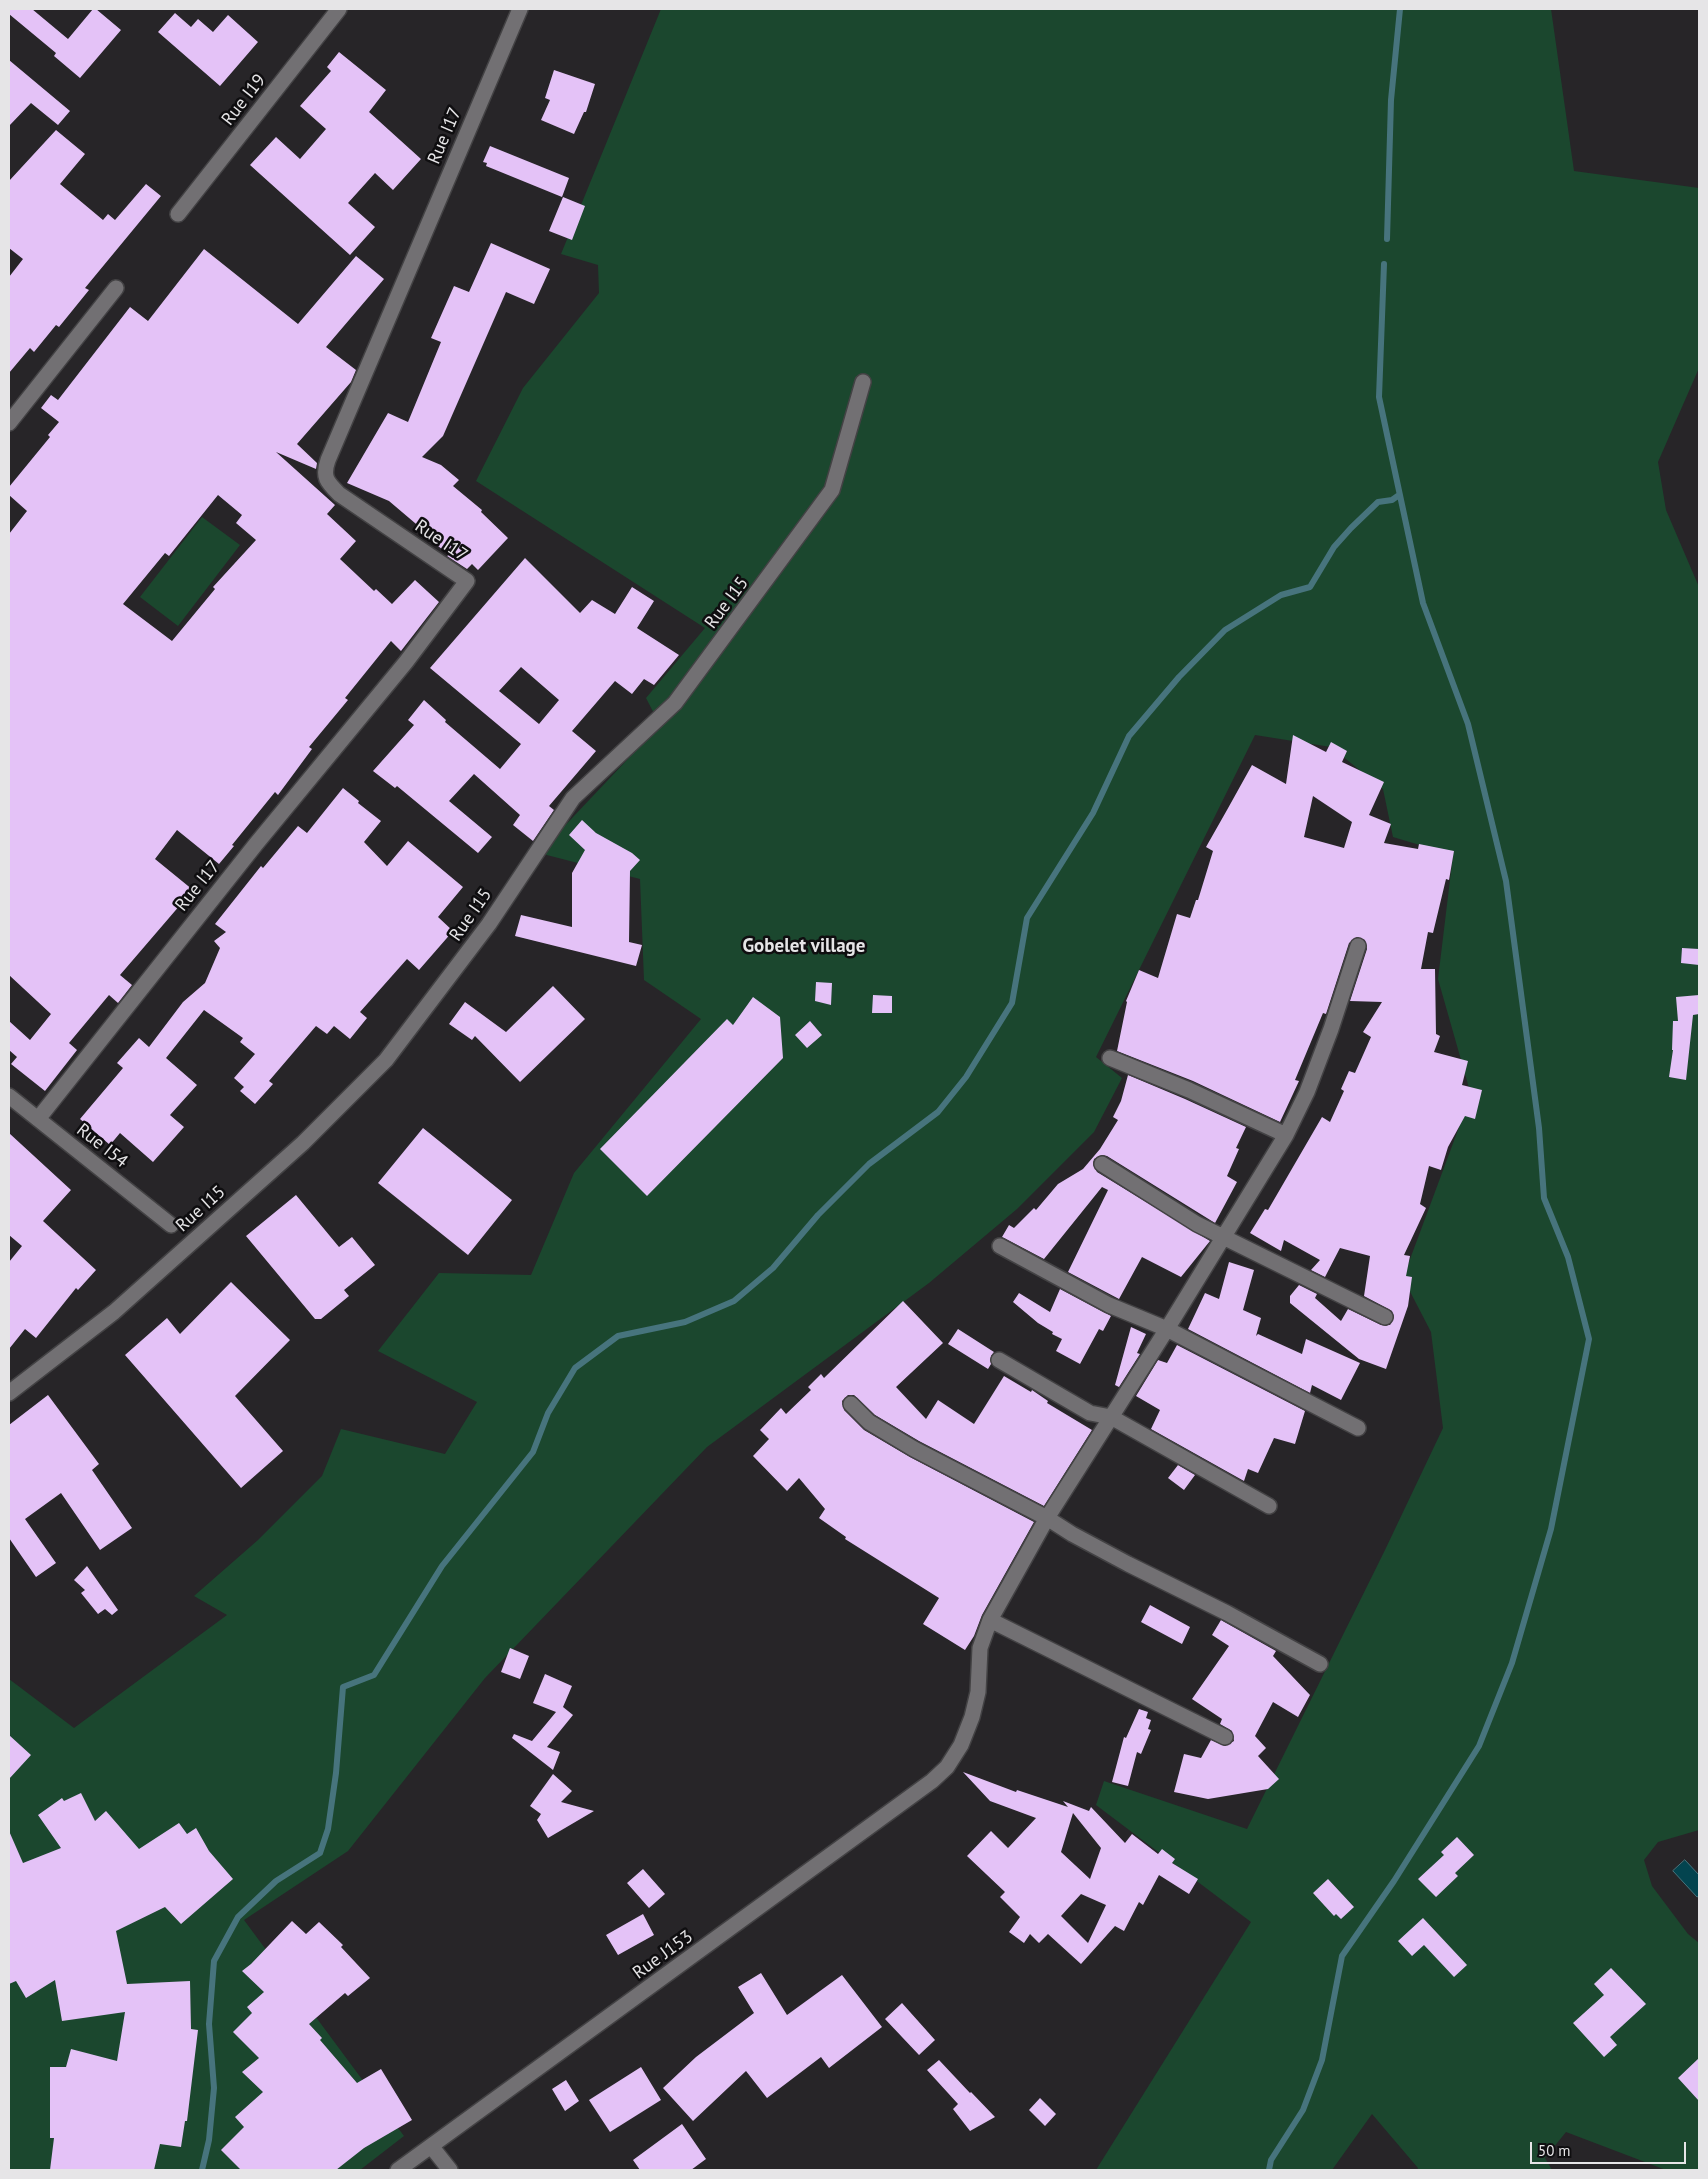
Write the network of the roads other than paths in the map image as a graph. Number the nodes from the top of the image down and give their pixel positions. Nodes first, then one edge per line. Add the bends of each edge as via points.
1 (338, 9) edge
2 (520, 9) edge
3 (178, 214) dead end
4 (116, 288) dead end
5 (863, 382) dead end
6 (9, 423) edge
7 (1358, 946) dead end
8 (1110, 1058) dead end
9 (9, 1096) edge
10 (38, 1119) junction
11 (1286, 1135) junction
12 (1102, 1164) dead end
13 (171, 1225) dead end
14 (1223, 1237) junction
15 (1000, 1246) dead end
16 (1385, 1316) dead end
17 (1167, 1329) junction
18 (999, 1360) dead end
19 (9, 1392) edge
20 (851, 1404) dead end
21 (1111, 1417) junction
22 (1358, 1428) dead end
23 (1269, 1506) dead end
24 (1047, 1518) junction
25 (990, 1620) junction
26 (1320, 1664) dead end
27 (1225, 1736) dead end
28 (432, 2146) junction
29 (398, 2170) edge
30 (450, 2170) edge

1 - 3 street, Rue I19
2 - 10 street, Rue I17 via 324,475 339,494 467,581 406,662 256,844
4 - 6 street
5 - 19 street, Rue I15 via 832,490 675,703 573,798 489,924 386,1060 303,1143 121,1306
7 - 11 street, Rue J153 via 1327,1038
8 - 11 street
9 - 10 street, Rue I54
10 - 13 street, Rue I54
11 - 14 street, Rue J153
12 - 14 street
14 - 16 street
14 - 17 street, Rue J153
15 - 17 street via 1109,1305
17 - 21 street, Rue J153
17 - 22 street
18 - 21 street via 1090,1413
20 - 24 street via 869,1422 914,1449
21 - 23 street
21 - 24 street, Rue J153
24 - 25 street, Rue J153
24 - 26 street
25 - 27 street
25 - 28 street, Rue J153 via 980,1648 978,1692 972,1717 947,1768
28 - 29 street, Rue J153
28 - 30 street

